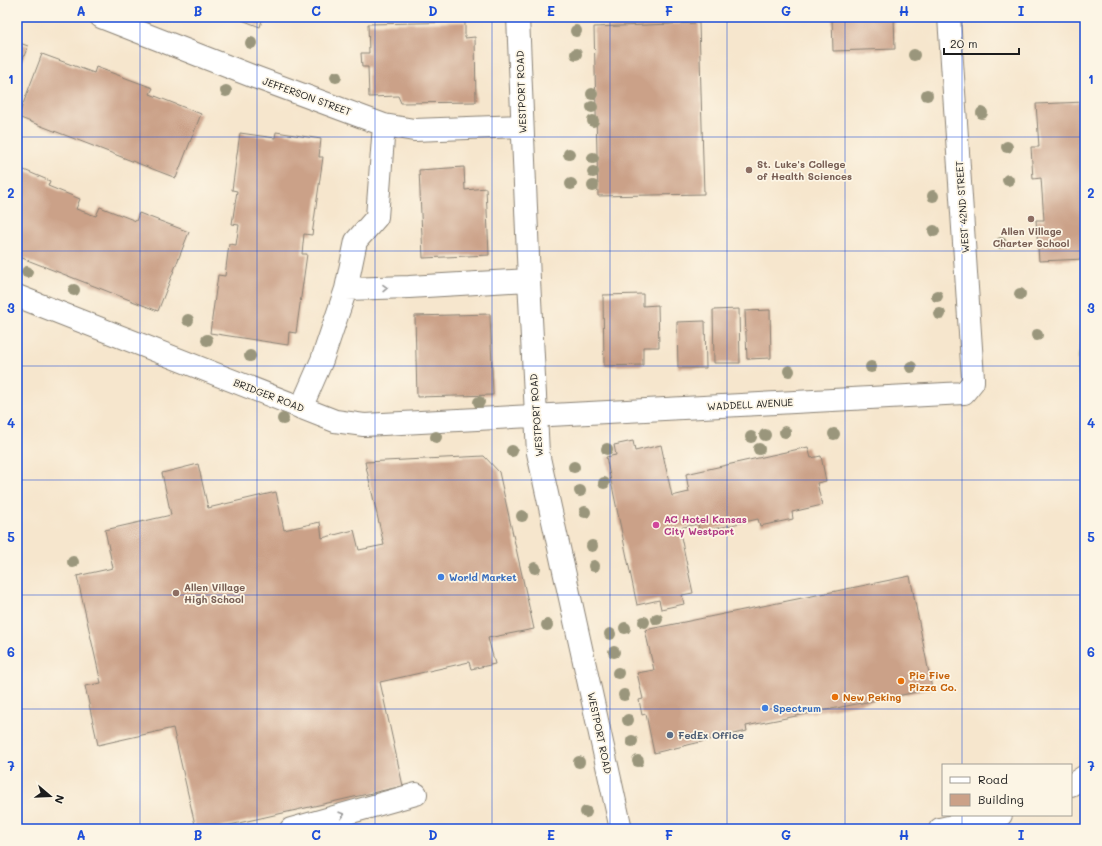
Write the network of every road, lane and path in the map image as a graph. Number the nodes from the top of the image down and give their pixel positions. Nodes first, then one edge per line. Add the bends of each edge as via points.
1 (101, 17) edge
2 (518, 17) edge
3 (949, 17) edge
4 (384, 124) junction
5 (522, 126) junction
6 (529, 280) junction
7 (346, 289) junction
8 (17, 296) edge
9 (964, 393) joint
10 (301, 408) junction
11 (535, 415) junction
12 (1085, 776) edge
13 (1072, 784) edge
14 (416, 794) dead end
15 (998, 816) edge
16 (291, 829) edge
17 (620, 829) edge
18 (940, 829) edge

1 - 4 street, JEFFERSON STREET
2 - 5 street, WESTPORT ROAD
3 - 9 street, WEST 42ND STREET via 973,378 973,382
4 - 5 street, JEFFERSON STREET via 414,130
4 - 7 street via 377,216 356,241
5 - 6 street, WESTPORT ROAD
7 -> 6 street
6 - 11 street, WESTPORT ROAD
7 - 10 street via 322,360
8 - 10 street, BRIDGER ROAD
9 - 11 street, WADDELL AVENUE
10 - 11 street, BRIDGER ROAD via 335,421 364,425
11 - 17 street, WESTPORT ROAD via 538,453
12 - 13 street
16 -> 14 street
15 - 18 street

